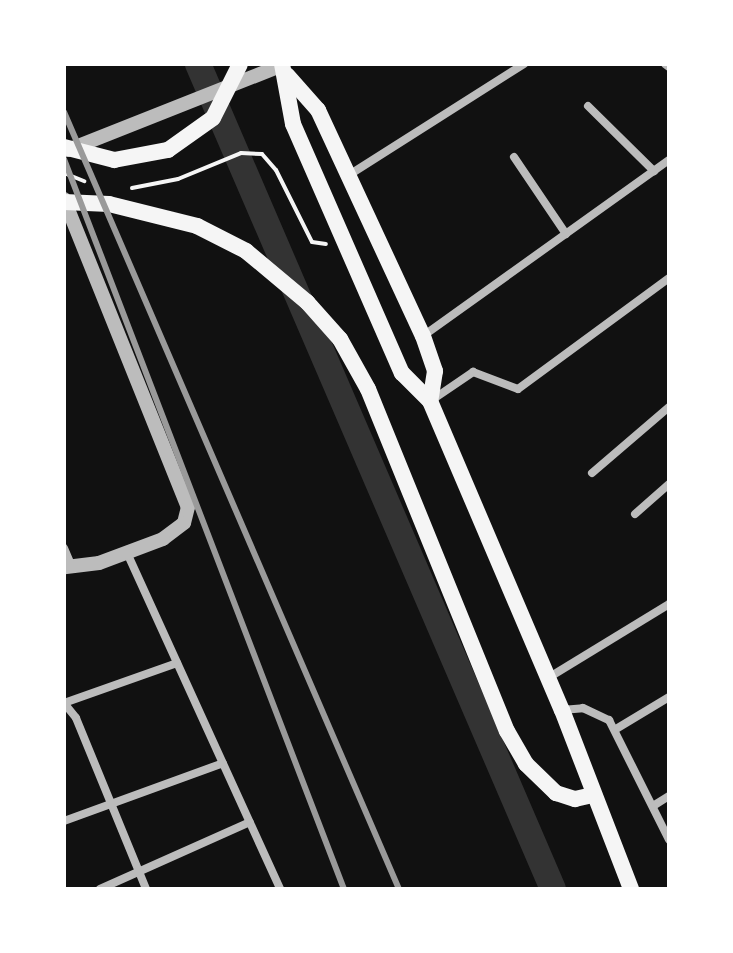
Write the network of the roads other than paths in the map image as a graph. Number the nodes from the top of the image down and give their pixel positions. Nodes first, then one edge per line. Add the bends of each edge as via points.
1 (240, 64) edge
2 (524, 64) edge
3 (284, 68) edge
4 (588, 106) dead end
5 (64, 149) edge
6 (514, 157) dead end
7 (669, 160) edge
8 (654, 171) junction
9 (349, 176) junction
10 (64, 201) edge
11 (566, 234) junction
12 (669, 278) edge
13 (423, 336) junction
14 (430, 401) junction
15 (669, 407) edge
16 (592, 473) dead end
17 (669, 484) edge
18 (635, 514) dead end
19 (64, 548) edge
20 (128, 555) junction
21 (68, 567) edge
22 (669, 604) edge
23 (177, 663) junction
24 (548, 678) junction
25 (669, 697) edge
26 (64, 703) edge
27 (562, 710) junction
28 (616, 729) junction
29 (223, 763) junction
30 (592, 795) junction
31 (669, 796) edge
32 (110, 805) junction
33 (653, 806) junction
34 (64, 821) edge
35 (250, 822) junction
36 (669, 840) edge
37 (138, 872) junction
38 (100, 889) edge
39 (146, 889) edge
40 (280, 889) edge
41 (631, 889) edge

1 - 5 main road via 213,118 168,150 114,160
2 - 9 street
3 - 5 street
3 - 9 main road via 312,100
3 - 14 main road via 293,124 402,373
4 - 8 street
6 - 11 street
7 - 8 street
8 - 11 street
9 - 13 main road
10 - 20 street via 188,507 178,530
10 - 30 main road via 150,211 234,244 278,274 340,339 389,438 507,731 526,764 556,793 575,799
11 - 13 street
12 - 14 street via 518,389 473,372
13 - 14 main road via 435,371
14 - 24 main road
15 - 16 street
17 - 18 street
19 - 21 street
20 - 21 street
20 - 23 street
22 - 24 street
23 - 26 street
23 - 29 street
24 - 27 main road
25 - 28 street
26 - 32 street via 76,718
27 - 28 street via 600,713
27 - 30 main road
28 - 33 street
29 - 32 street
29 - 35 street
30 - 41 main road
31 - 33 street
32 - 34 street
32 - 37 street
33 - 36 street
35 - 37 street
35 - 40 street
37 - 38 street
37 - 39 street

